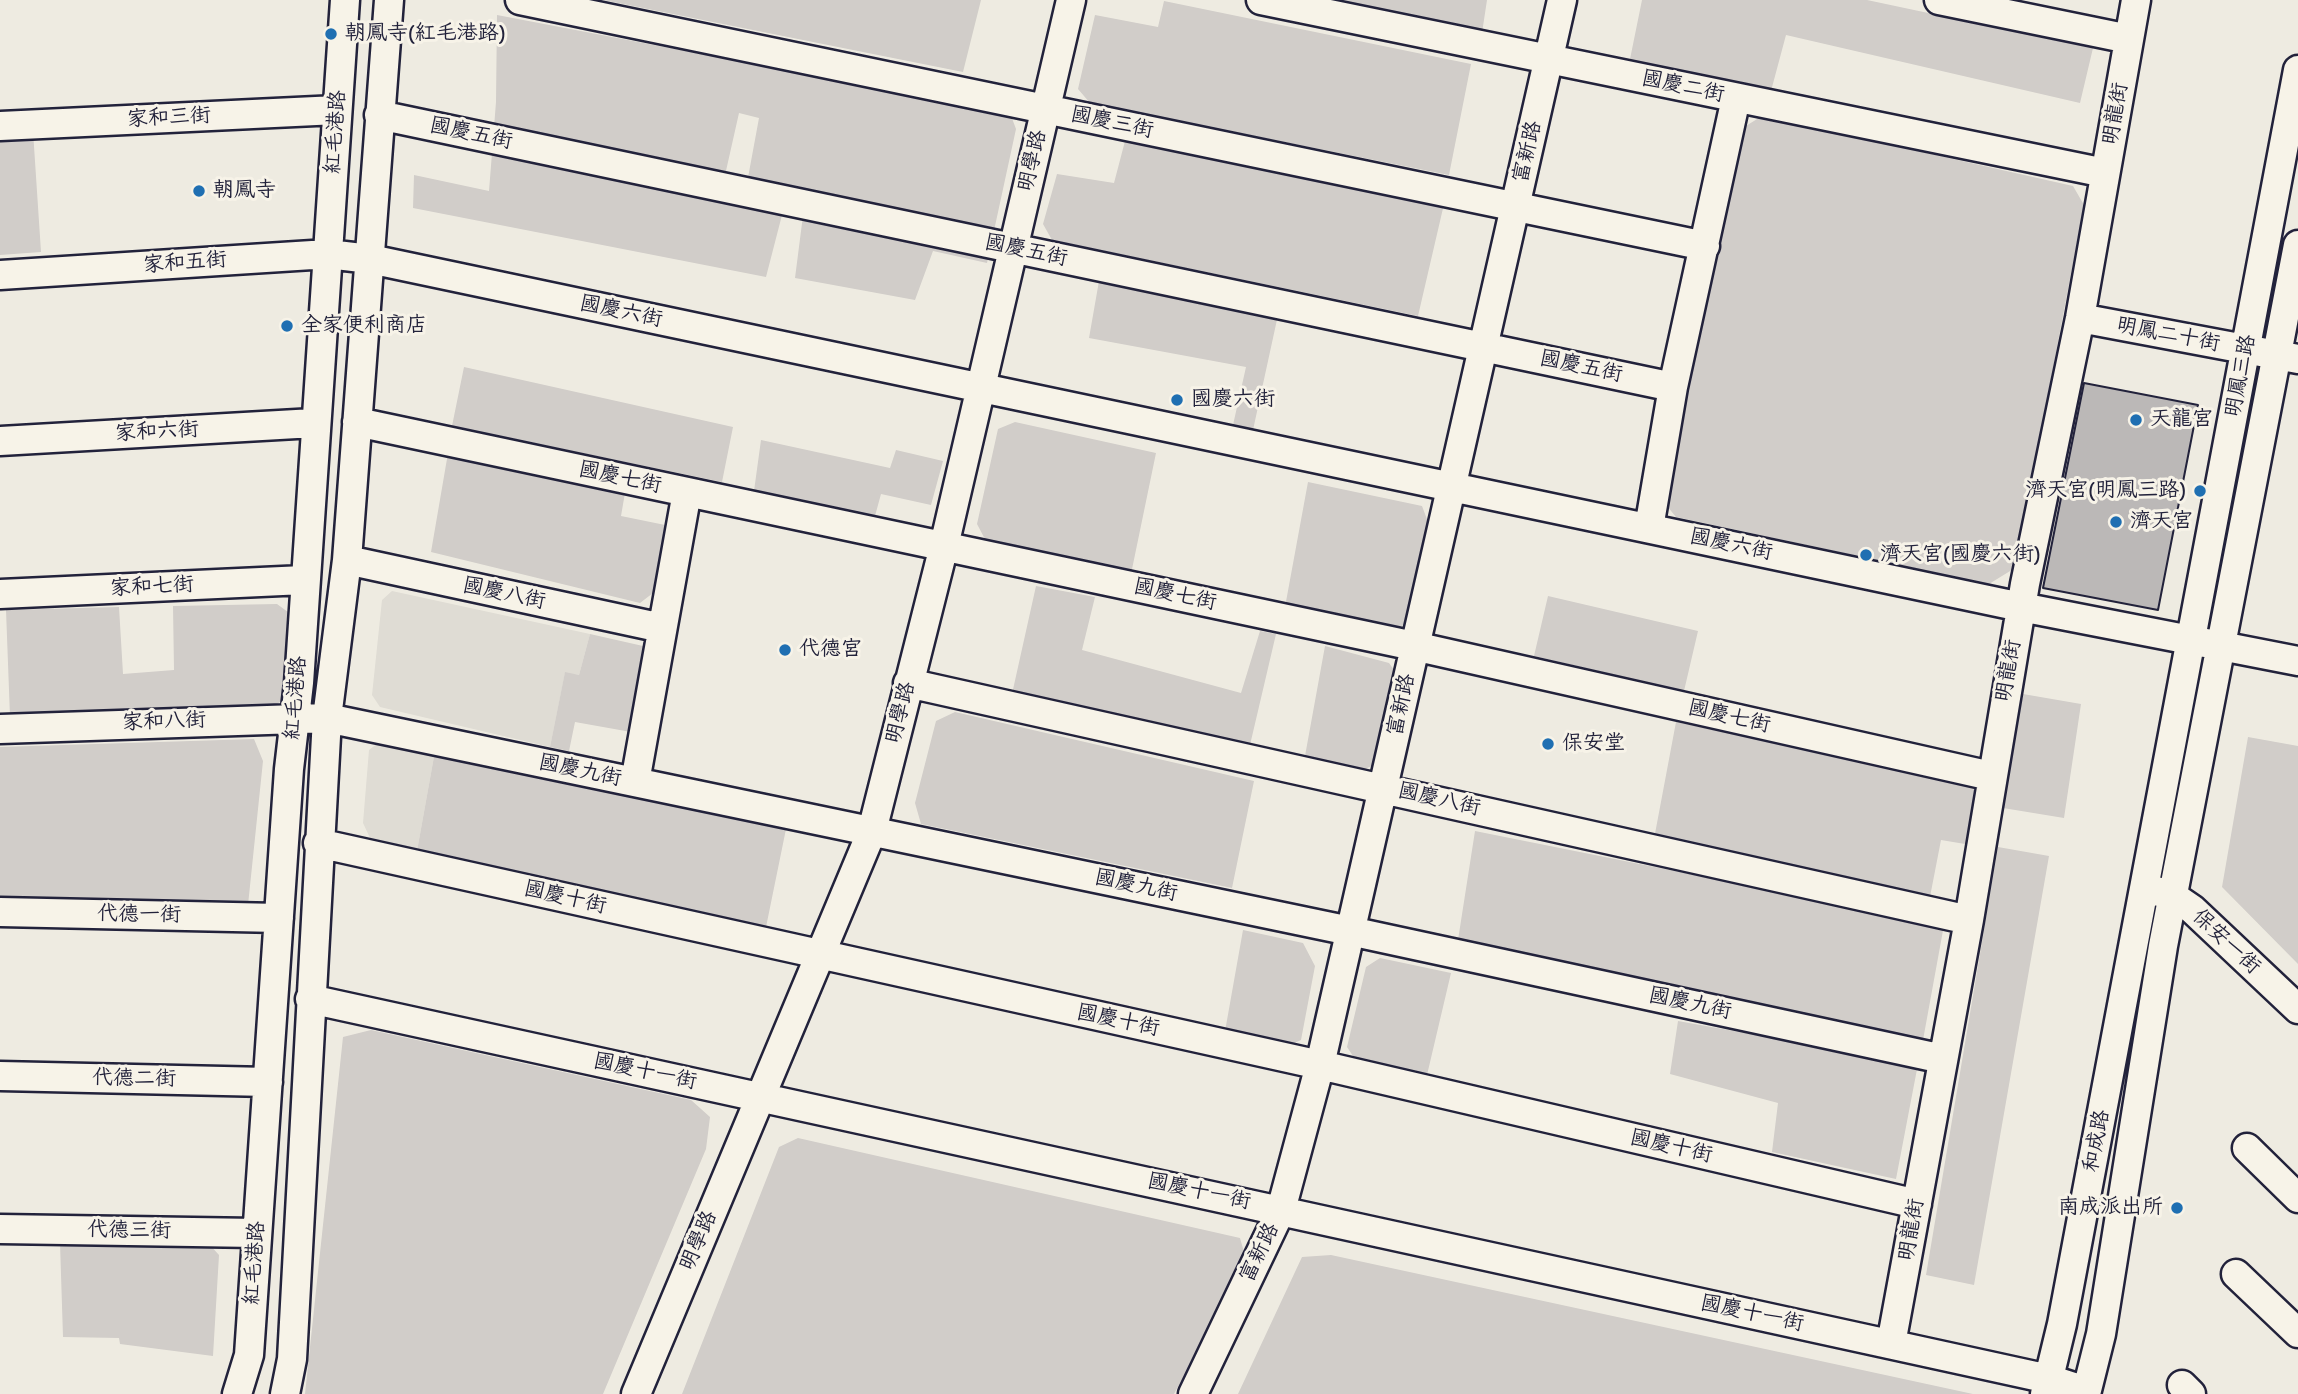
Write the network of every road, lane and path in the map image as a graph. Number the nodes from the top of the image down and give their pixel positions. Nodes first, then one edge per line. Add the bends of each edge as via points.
1 (345, 0) edge
2 (389, 0) edge
3 (520, 0) edge
4 (1071, 0) edge
5 (1261, 0) edge
6 (1562, 0) edge
7 (1938, 0) edge
8 (2136, 0) edge
9 (2129, 39) junction
10 (1549, 60) junction
11 (2298, 70) edge
12 (1736, 98) junction
13 (1045, 109) junction
14 (337, 110) junction
15 (379, 114) junction
16 (0, 126) edge
17 (2105, 173) junction
18 (1516, 207) junction
19 (2298, 245) edge
20 (1705, 246) junction
21 (1013, 248) junction
22 (328, 254) junction
23 (370, 259) junction
24 (0, 275) edge
25 (2080, 318) junction
26 (1484, 347) junction
27 (2246, 350) junction
28 (2287, 357) edge
29 (1673, 387) junction
30 (980, 388) junction
31 (357, 422) junction
32 (314, 423) junction
33 (0, 441) edge
34 (1450, 486) junction
35 (688, 492) junction
36 (1648, 528) junction
37 (944, 546) junction
38 (346, 560) junction
39 (304, 580) junction
40 (0, 594) edge
41 (2021, 607) junction
42 (662, 628) junction
43 (2188, 641) junction
44 (1414, 646) junction
45 (2220, 646) junction
46 (2298, 662) edge
47 (908, 683) junction
48 (295, 717) junction
49 (327, 718) junction
50 (0, 729) edge
51 (1991, 776) junction
52 (635, 782) junction
53 (1384, 788) junction
54 (872, 831) junction
55 (318, 842) junction
56 (2145, 888) junction
57 (2173, 896) junction
58 (0, 912) edge
59 (279, 918) junction
60 (1969, 920) junction
61 (1350, 931) junction
62 (821, 955) junction
63 (310, 999) junction
64 (2298, 1009) edge
65 (1943, 1059) junction
66 (1320, 1065) junction
67 (0, 1076) edge
68 (268, 1082) junction
69 (760, 1097) junction
70 (2247, 1148) dead end
71 (2298, 1198) edge
72 (1917, 1204) junction
73 (1281, 1210) junction
74 (0, 1229) edge
75 (257, 1233) junction
76 (2236, 1274) dead end
77 (2298, 1333) edge
78 (1891, 1344) junction
79 (2047, 1386) edge
80 (2086, 1393) edge
81 (237, 1394) edge
82 (285, 1394) edge
83 (636, 1394) edge
84 (1193, 1394) edge

1 - 14 street, 紅毛港路
2 - 15 street, 紅毛港路
3 - 13 street, 國慶三街
4 - 13 street, 明學路
5 - 10 street, 國慶二街
6 - 10 street, 富新路
7 - 9 street
8 - 9 street, 明龍街
9 - 17 street, 明龍街
10 - 12 street, 國慶二街
10 - 18 street, 富新路
11 - 27 street, 明鳳三路
12 - 17 street, 國慶二街
12 - 20 street
13 - 18 street, 國慶三街
13 - 21 street, 明學路
14 - 16 street, 家和三街
14 - 22 street, 紅毛港路
15 - 21 street, 國慶五街
15 - 23 street, 紅毛港路
17 - 25 street, 明龍街
18 - 20 street, 國慶三街
18 - 26 street, 富新路
19 - 28 street, 明鳳三路
20 - 29 street
21 - 26 street, 國慶五街
21 - 30 street, 明學路
22 - 23 street, 家和五街
22 - 24 street, 家和五街
22 - 32 street, 紅毛港路
23 - 30 street, 國慶六街
23 - 31 street, 紅毛港路
25 - 27 street, 明鳳二十街
25 - 41 street, 明龍街
26 - 29 street, 國慶五街
26 - 34 street, 富新路
27 - 28 street, 明鳳二十街
27 - 43 street, 明鳳三路
28 - 45 street, 明鳳三路
29 - 36 street
30 - 34 street, 國慶六街
30 - 37 street, 明學路
31 - 35 street, 國慶七街
31 - 38 street, 紅毛港路
32 - 33 street, 家和六街
32 - 39 street, 紅毛港路
34 - 36 street, 國慶六街
34 - 44 street, 富新路
35 - 37 street, 國慶七街
35 - 42 street
36 - 41 street, 國慶六街
37 - 44 street, 國慶七街
37 - 47 street, 明學路
38 - 42 street, 國慶八街
38 - 49 street, 紅毛港路
39 - 40 street, 家和七街
39 - 48 street, 紅毛港路
41 - 43 street, 國慶六街
41 - 51 street, 明龍街
42 - 52 street
43 - 45 street, 國慶六街
43 - 56 street, 明鳳三路
44 - 51 street, 國慶七街
44 - 53 street, 富新路
45 - 46 street, 國慶六街
45 - 57 street, 明鳳三路
47 - 53 street, 國慶八街
47 - 54 street, 明學路
48 - 49 street, 家和八街
48 - 50 street, 家和八街
48 - 59 street, 紅毛港路
49 - 52 street, 國慶九街
49 - 55 street, 紅毛港路
51 - 60 street, 明龍街
52 - 54 street, 國慶九街
53 - 60 street, 國慶八街
53 - 61 street, 富新路
54 - 61 street, 國慶九街
54 - 62 street, 明學路
55 - 62 street, 國慶十街
55 - 63 street, 紅毛港路
56 - 57 street, 保安一街
56 - 79 street, 和成路
57 - 64 street, 保安一街
57 - 80 street, 和成路 via 2101,1334
58 - 59 street, 代德一街
59 - 68 street, 紅毛港路
60 - 65 street, 明龍街
61 - 65 street, 國慶九街
61 - 66 street, 富新路
62 - 66 street, 國慶十街
62 - 69 street, 明學路
63 - 69 street, 國慶十一街
63 - 82 street, 紅毛港路 via 292,1359
65 - 72 street, 明龍街
66 - 72 street, 國慶十街
66 - 73 street, 富新路
67 - 68 street, 代德二街
68 - 75 street, 紅毛港路
69 - 73 street, 國慶十一街
69 - 83 street, 明學路
70 - 71 street
72 - 78 street, 明龍街
73 - 78 street, 國慶十一街
73 - 84 street, 富新路
74 - 75 street, 代德三街
75 - 81 street, 紅毛港路 via 249,1355
76 - 77 street
78 - 79 street, 國慶十一街
79 - 80 street, 國慶十一街

